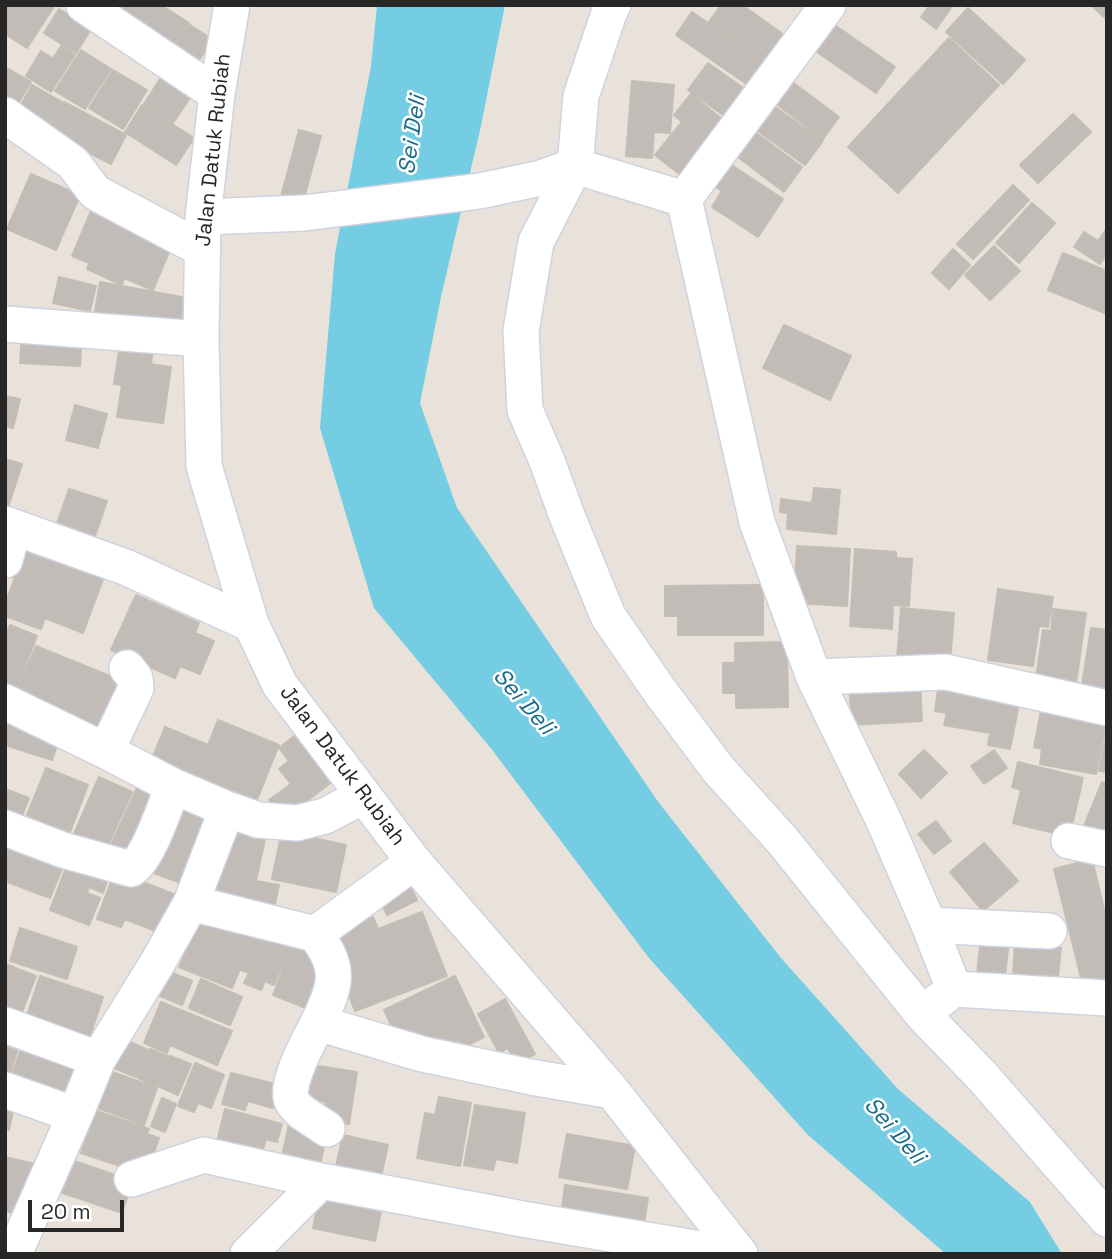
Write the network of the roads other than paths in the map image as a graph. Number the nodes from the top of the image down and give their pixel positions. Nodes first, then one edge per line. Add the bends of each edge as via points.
1 (84, 5) edge
2 (232, 5) edge
3 (613, 5) edge
4 (828, 5) edge
5 (217, 94) junction
6 (5, 115) edge
7 (575, 166) junction
8 (684, 200) junction
9 (202, 233) junction
10 (5, 324) edge
11 (201, 339) junction
12 (9, 525) edge
13 (5, 560) edge
14 (251, 624) junction
15 (127, 668) dead end
16 (814, 677) junction
17 (5, 702) edge
18 (1107, 708) edge
19 (106, 751) junction
20 (173, 786) junction
21 (363, 796) junction
22 (227, 809) junction
23 (5, 828) edge
24 (1069, 841) dead end
25 (1107, 849) edge
26 (414, 862) junction
27 (191, 903) junction
28 (929, 925) junction
29 (1049, 931) dead end
30 (315, 934) junction
31 (954, 989) junction
32 (1107, 998) edge
33 (923, 1015) junction
34 (318, 1023) junction
35 (5, 1026) edge
36 (98, 1059) junction
37 (5, 1090) edge
38 (612, 1091) junction
39 (75, 1115) junction
40 (327, 1129) dead end
41 (132, 1179) dead end
42 (321, 1181) junction
43 (1107, 1219) edge
44 (14, 1254) edge
45 (248, 1254) edge
46 (730, 1254) edge
47 (740, 1254) edge

1 - 5 street
2 - 5 street, Jalan Datuk Rubiah
3 - 7 street via 581,96
4 - 8 street
5 - 9 street, Jalan Datuk Rubiah
6 - 9 street via 73,163 100,195
7 - 8 street
7 - 9 street via 480,191 304,213
7 - 33 street via 537,242 521,331 525,410 608,616 718,769 782,840
8 - 16 street via 757,523
9 - 11 street, Jalan Datuk Rubiah
10 - 11 street
11 - 14 street, Jalan Datuk Rubiah via 204,466
12 - 13 street
12 - 14 street via 125,568
14 - 21 street, Jalan Datuk Rubiah via 280,685
15 - 19 street via 136,688
16 - 18 street via 946,671
16 - 28 street
17 - 19 street
19 - 20 street
20 - 22 street
20 - 23 street via 149,845 131,869
21 - 22 street via 325,817 297,823 258,820
21 - 26 street, Jalan Datuk Rubiah
22 - 27 street
24 - 25 street
26 - 30 street
26 - 38 street, Jalan Datuk Rubiah
27 - 30 street
27 - 36 street
28 - 29 street
28 - 31 street
30 - 34 street via 332,960 334,979
31 - 32 street
31 - 33 street
33 - 43 street
34 - 38 street via 422,1054
34 - 40 street via 297,1064 291,1092 300,1110
35 - 36 street
36 - 39 street
37 - 39 street
38 - 47 street, Jalan Datuk Rubiah
39 - 44 street
41 - 42 street via 204,1155
42 - 45 street
42 - 46 street

